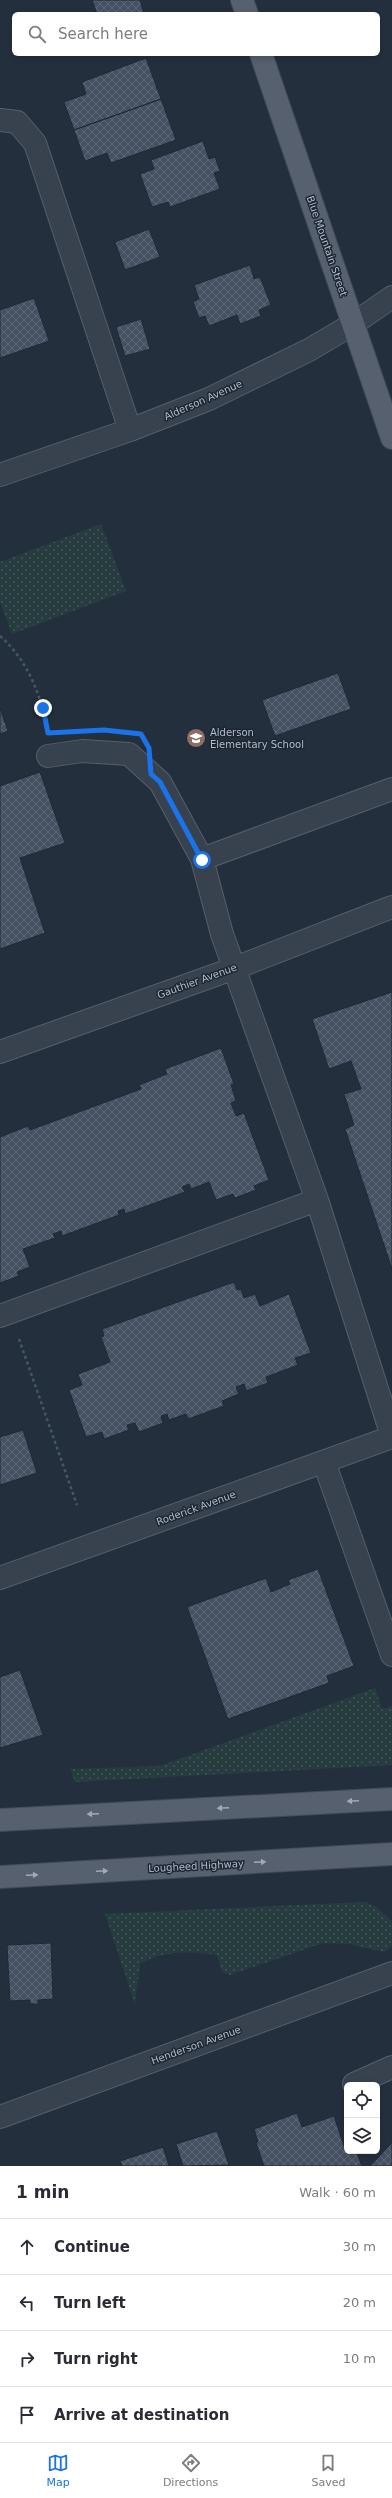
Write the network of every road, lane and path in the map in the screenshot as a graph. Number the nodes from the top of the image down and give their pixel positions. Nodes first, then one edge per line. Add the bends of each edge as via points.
1 (242, 0) edge
2 (246, 12) edge
3 (262, 56) edge
4 (0, 120) edge
5 (392, 297) edge
6 (353, 324) junction
7 (130, 430) junction
8 (392, 438) edge
9 (0, 475) edge
10 (0, 636) edge
11 (48, 733) dead end
12 (48, 756) dead end
13 (392, 789) edge
14 (202, 860) junction
15 (392, 907) edge
16 (235, 968) junction
17 (0, 1052) edge
18 (317, 1200) junction
19 (5, 1314) edge
20 (392, 1436) edge
21 (324, 1462) junction
22 (77, 1505) dead end
23 (0, 1578) edge
24 (392, 1655) edge
25 (392, 1799) edge
26 (0, 1820) edge
27 (392, 1854) edge
28 (0, 1876) edge
29 (392, 1973) edge
30 (392, 2067) edge
31 (358, 2082) edge
32 (0, 2117) edge

1 - 2 main road
3 - 6 main road, Blue Mountain Street
4 - 7 street via 17,122 34,143
5 - 6 street, Alderson Avenue
6 - 7 street, Alderson Avenue via 309,350 209,399
6 - 8 main road, Blue Mountain Street
7 - 9 street, Alderson Avenue
10 - 11 path via 29,670 43,708
12 - 14 street via 82,751 129,754 160,782
13 - 14 street
14 - 16 street via 222,934
15 - 16 street, Gauthier Avenue
16 - 17 street, Gauthier Avenue
16 - 18 street
18 - 19 street
18 - 20 street
19 - 22 path
20 - 21 street, Roderick Avenue
21 - 23 street, Roderick Avenue
21 - 24 street
25 -> 26 main road
28 -> 27 main road, Lougheed Highway
29 - 32 street, Henderson Avenue
30 - 31 street

